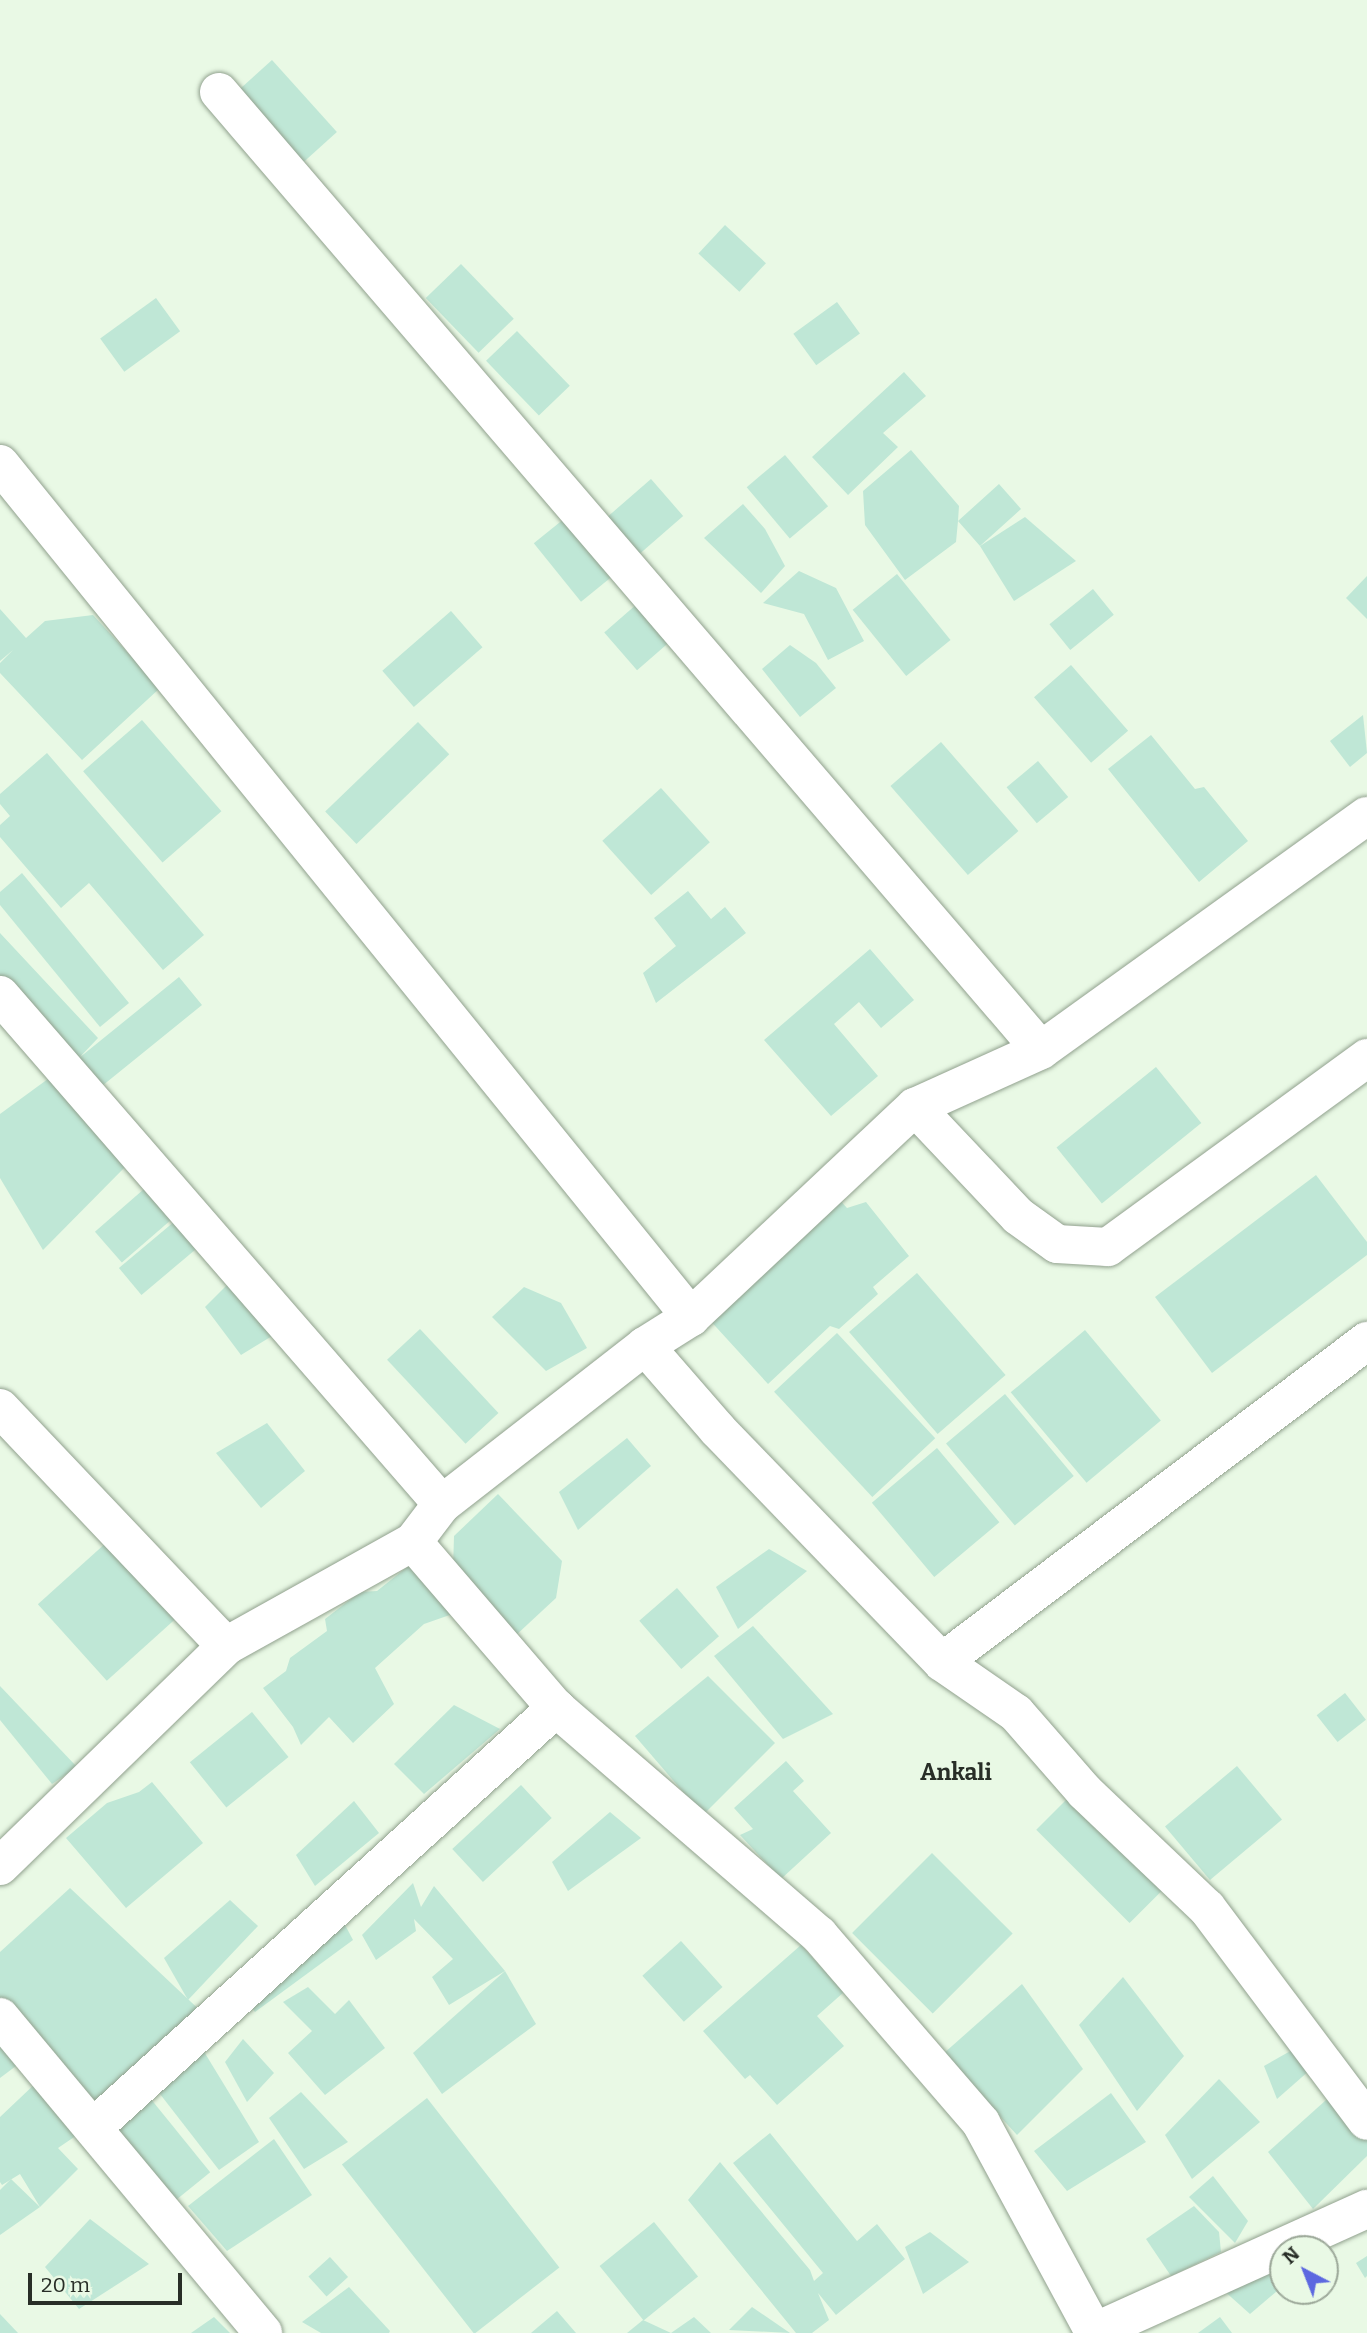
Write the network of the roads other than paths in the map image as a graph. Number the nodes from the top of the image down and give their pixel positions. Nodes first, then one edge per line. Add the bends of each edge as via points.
1 (219, 92) dead end
2 (0, 464) edge
3 (1367, 816) edge
4 (0, 995) edge
5 (1041, 1050) junction
6 (1367, 1058) edge
7 (915, 1107) junction
8 (691, 1317) junction
9 (1367, 1341) edge
10 (645, 1346) junction
11 (0, 1408) edge
12 (442, 1504) junction
13 (413, 1542) junction
14 (226, 1646) junction
15 (942, 1662) junction
16 (556, 1708) junction
17 (0, 1866) edge
18 (0, 2017) edge
19 (1367, 2121) edge
20 (94, 2127) junction
21 (1367, 2209) edge
22 (1093, 2332) edge
23 (263, 2333) edge

1 - 5 street
2 - 8 street
3 - 5 street
4 - 12 street
5 - 7 street
6 - 7 street via 1108,1247 1057,1244 1018,1216
7 - 8 street
8 - 10 street
9 - 15 street
10 - 12 street
10 - 15 street via 718,1430
11 - 14 street
12 - 13 street
13 - 14 street
13 - 16 street
14 - 17 street
15 - 19 street via 1016,1713 1085,1792 1207,1908
16 - 20 street
16 - 22 street via 819,1935 954,2091 981,2123
18 - 20 street
20 - 23 street
21 - 22 street

